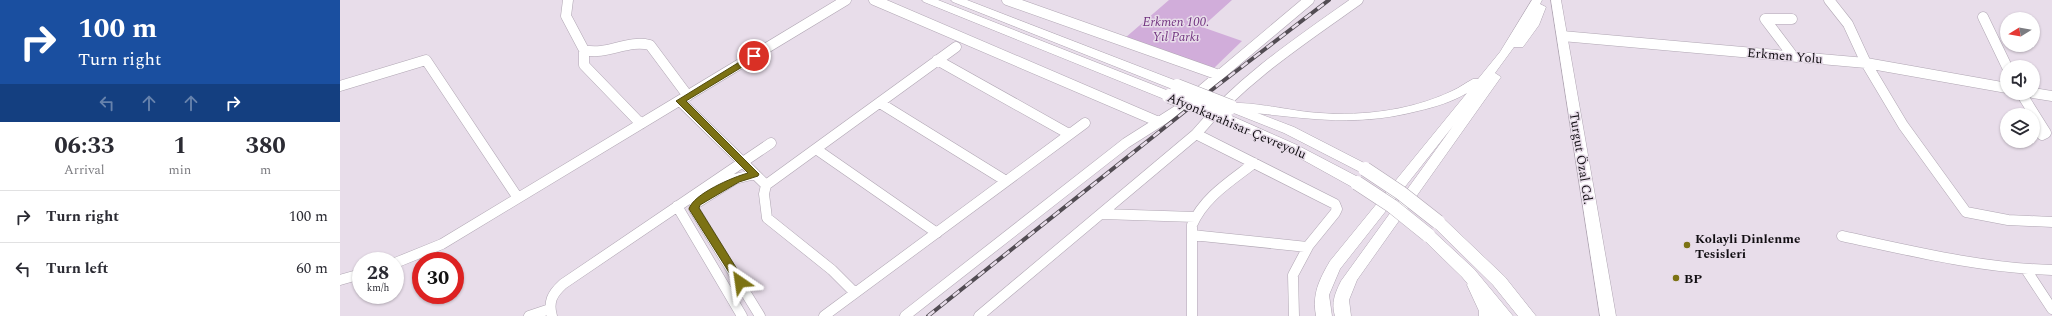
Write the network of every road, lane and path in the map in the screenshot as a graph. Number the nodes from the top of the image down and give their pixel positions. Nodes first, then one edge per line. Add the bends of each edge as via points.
1 (568, 0) edge
2 (846, 0) edge
3 (874, 0) edge
4 (928, 0) edge
5 (957, 0) edge
6 (1007, 0) edge
7 (1309, 0) edge
8 (1358, 0) edge
9 (1537, 0) edge
10 (1544, 0) edge
11 (1556, 0) edge
12 (1829, 0) edge
13 (1983, 17) dead end
14 (1792, 19) dead end
15 (1562, 36) junction
16 (956, 47) dead end
17 (584, 50) junction
18 (1793, 56) junction
19 (937, 60) junction
20 (2004, 60) edge
21 (1866, 62) junction
22 (1219, 75) junction
23 (1484, 78) junction
24 (340, 86) edge
25 (2000, 87) edge
26 (1173, 91) junction
27 (2040, 94) edge
28 (2052, 96) edge
29 (684, 99) junction
30 (2025, 100) edge
31 (880, 103) junction
32 (1228, 112) junction
33 (1085, 122) dead end
34 (1159, 122) junction
35 (641, 124) junction
36 (1069, 134) junction
37 (1196, 134) junction
38 (2042, 135) dead end
39 (771, 143) dead end
40 (816, 149) junction
41 (742, 162) junction
42 (1254, 163) junction
43 (755, 174) junction
44 (1006, 181) junction
45 (766, 185) junction
46 (520, 197) junction
47 (677, 206) junction
48 (1102, 214) junction
49 (1194, 217) junction
50 (2041, 222) junction
51 (2052, 222) edge
52 (2052, 231) edge
53 (937, 232) junction
54 (1192, 235) junction
55 (1842, 236) dead end
56 (1307, 247) junction
57 (404, 259) edge
58 (2052, 270) edge
59 (2027, 271) junction
60 (1468, 272) junction
61 (352, 277) edge
62 (340, 280) edge
63 (855, 293) junction
64 (2052, 309) edge
65 (551, 313) edge
66 (985, 314) edge
67 (530, 316) edge
68 (742, 316) edge
69 (760, 316) edge
70 (824, 316) edge
71 (905, 316) edge
72 (1192, 316) edge
73 (1294, 316) edge
74 (1324, 316) edge
75 (1343, 316) edge
76 (1487, 316) edge
77 (1504, 316) edge
78 (1528, 316) edge
79 (1608, 316) edge

1 - 17 street via 566,16
2 - 29 street
3 - 34 street
4 - 26 highway, Afyonkarahisar Çevreyolu
5 - 26 highway, Afyonkarahisar Çevreyolu
6 - 22 street
7 - 22 street
8 - 37 street via 1238,88
9 - 23 main road via 1518,33
10 - 75 main road via 1534,25 1352,276 1342,292
11 - 15 main road, Turgut Özal Cd.
12 - 21 street via 1848,24
13 - 20 street
14 - 18 street via 1765,19
15 - 18 street, Erkmen Yolu
15 - 79 main road, Turgut Özal Cd.
16 - 19 street
17 - 29 street via 605,52 636,43 646,43 650,45
17 - 35 street via 584,65
18 - 21 street, Erkmen Yolu
19 - 31 street
19 - 36 street
21 - 25 street, Erkmen Yolu
21 - 50 street via 1903,125 1966,212 1977,216
22 - 34 street via 1178,110
23 - 32 main road via 1456,94 1432,103 1370,115 1324,118
23 - 74 main road via 1335,265 1322,289 1321,306
24 - 46 street via 426,60
26 - 32 highway, Afyonkarahisar Çevreyolu, bridge
27 - 28 street
29 - 35 street
29 - 41 street
30 - 38 street via 2046,133
31 - 40 street
31 - 44 street
32 - 60 highway, Afyonkarahisar Çevreyolu, bridge via 1357,183 1392,206 1428,234
32 - 78 highway, Afyonkarahisar Çevreyolu, bridge via 1289,130 1365,169 1401,193 1438,222 1499,281
33 - 36 street
34 - 71 street via 1126,143
35 - 46 street
36 - 44 street
37 - 42 street
37 - 48 street
39 - 41 street
40 - 45 street
40 - 53 street
41 - 43 street
41 - 47 street
42 - 49 street via 1207,202
42 - 56 street via 1335,204 1335,213
43 - 45 street
43 - 69 street via 735,179 695,204 694,209
44 - 53 street
45 - 63 street via 764,194 767,218 832,270
46 - 57 street via 442,244
47 - 65 street via 553,292 548,304
47 - 68 street
48 - 49 street
48 - 66 street
49 - 54 street
50 - 51 street
50 - 52 street
53 - 63 street
54 - 56 street
54 - 72 street
55 - 59 street
56 - 73 street via 1293,275
58 - 59 street
59 - 64 street
60 - 76 main road
60 - 77 highway, Afyonkarahisar Çevreyolu
61 - 62 street
63 - 70 street
65 - 67 street

